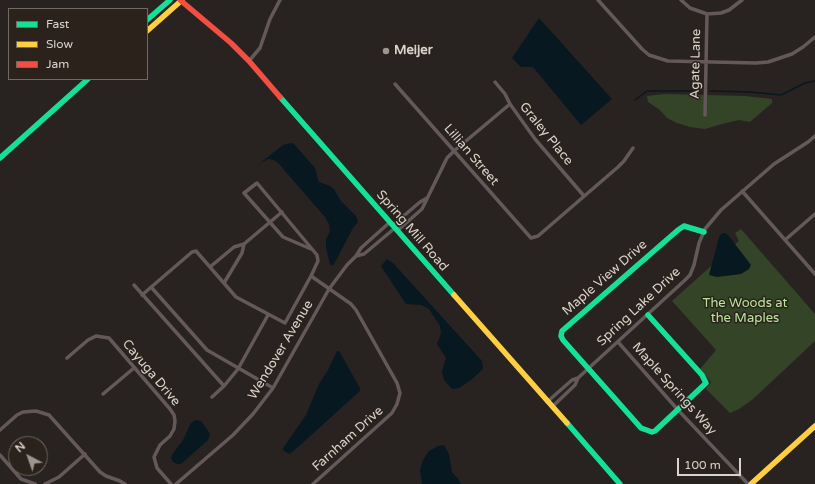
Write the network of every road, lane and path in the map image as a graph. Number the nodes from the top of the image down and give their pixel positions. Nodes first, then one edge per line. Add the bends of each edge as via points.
1 (170, 0) edge
2 (181, 0) edge
3 (280, 0) edge
4 (598, 0) edge
5 (681, 0) edge
6 (742, 0) edge
7 (707, 14) junction
8 (148, 19) edge
9 (148, 30) edge
10 (815, 37) edge
11 (249, 60) junction
12 (706, 62) junction
13 (87, 80) edge
14 (495, 82) dead end
15 (395, 84) dead end
16 (510, 104) junction
17 (705, 115) dead end
18 (815, 136) edge
19 (633, 148) dead end
20 (454, 151) junction
21 (0, 158) edge
22 (742, 191) junction
23 (584, 196) junction
24 (426, 198) junction
25 (282, 212) junction
26 (815, 214) edge
27 (270, 222) junction
28 (394, 227) junction
29 (704, 232) junction
30 (785, 240) junction
31 (244, 244) junction
32 (311, 249) junction
33 (356, 256) junction
34 (210, 267) junction
35 (815, 274) edge
36 (311, 276) junction
37 (224, 283) junction
38 (134, 285) dead end
39 (151, 287) junction
40 (329, 289) junction
41 (142, 295) junction
42 (268, 315) junction
43 (648, 315) junction
44 (618, 342) junction
45 (67, 358) dead end
46 (134, 368) junction
47 (589, 368) junction
48 (238, 369) junction
49 (578, 378) junction
50 (224, 386) junction
51 (273, 388) junction
52 (103, 394) dead end
53 (212, 397) dead end
54 (547, 402) junction
55 (552, 408) junction
56 (679, 410) junction
57 (815, 426) edge
58 (0, 430) edge
59 (85, 454) junction
60 (0, 455) edge
61 (35, 484) edge
62 (45, 484) edge
63 (125, 484) edge
64 (171, 484) edge
65 (176, 484) edge
66 (313, 484) edge
67 (620, 484) edge
68 (749, 484) edge

1 - 8 street
2 - 9 street
2 - 11 street, Spring Mill Road
3 - 11 street via 260,48
4 - 12 street via 649,55 668,61
5 - 7 street via 690,8
6 - 7 street via 729,10
7 - 12 street, Agate Lane
10 - 12 street via 792,54 768,62
11 - 28 street, Spring Mill Road
12 - 17 street, Agate Lane
13 - 21 street
14 - 16 street, Graley Place
15 - 20 street, Lillian Street
16 - 20 street
16 - 23 street, Graley Place via 535,139
18 - 22 street, Spring Lake Drive via 774,164
19 - 23 street via 624,161
20 - 23 street, Lillian Street via 532,238 538,236
20 - 24 street via 447,158
22 - 29 street, Spring Lake Drive via 721,210
22 - 30 street
24 - 28 street
24 - 28 street via 422,209
25 - 27 street
25 - 27 street via 257,183 244,194
25 - 32 street
26 - 30 street
27 - 31 street
27 - 32 street via 283,237
28 - 33 street via 361,248
28 - 33 street, Wendover Avenue via 364,254
28 - 54 street, Spring Mill Road
29 - 43 street, Spring Lake Drive via 690,275
29 - 47 street, Maple View Drive via 684,226 678,230 564,328 561,336 563,340
30 - 35 street
31 - 34 street via 234,246
31 - 37 street via 242,253
32 - 36 street via 317,255 318,261
33 - 40 street, Wendover Avenue
34 - 37 street
34 - 39 street via 196,251 192,252
36 - 40 street
36 - 42 street via 285,324
37 - 42 street via 236,297
38 - 41 street
39 - 41 street
39 - 48 street via 207,350
40 - 51 street, Wendover Avenue
40 - 66 street, Farnham Drive via 356,310 397,383 400,393 392,413
41 - 50 street
42 - 48 street
43 - 44 street, Spring Lake Drive
43 - 56 street via 705,380 705,385
44 - 47 street, Spring Lake Drive
44 - 56 street, Maple Springs Way
45 - 46 street, Cayuga Drive via 88,340 101,336 109,338
46 - 52 street
46 - 64 street, Cayuga Drive via 174,415 174,429 160,445 154,457 157,468
47 - 49 street, Spring Lake Drive
47 - 56 street via 645,430 652,432
48 - 50 street
48 - 51 street
49 - 54 street, Spring Lake Drive via 572,380
49 - 55 street via 576,386
50 - 53 street
51 - 65 street, Wendover Avenue via 233,435
54 - 55 street, Spring Mill Road
55 - 67 street, Spring Mill Road
56 - 68 street, Maple Springs Way
57 - 68 street
58 - 59 street via 23,412 42,412 49,415
59 - 62 street via 59,477
59 - 63 street via 106,476
60 - 61 street via 22,479

